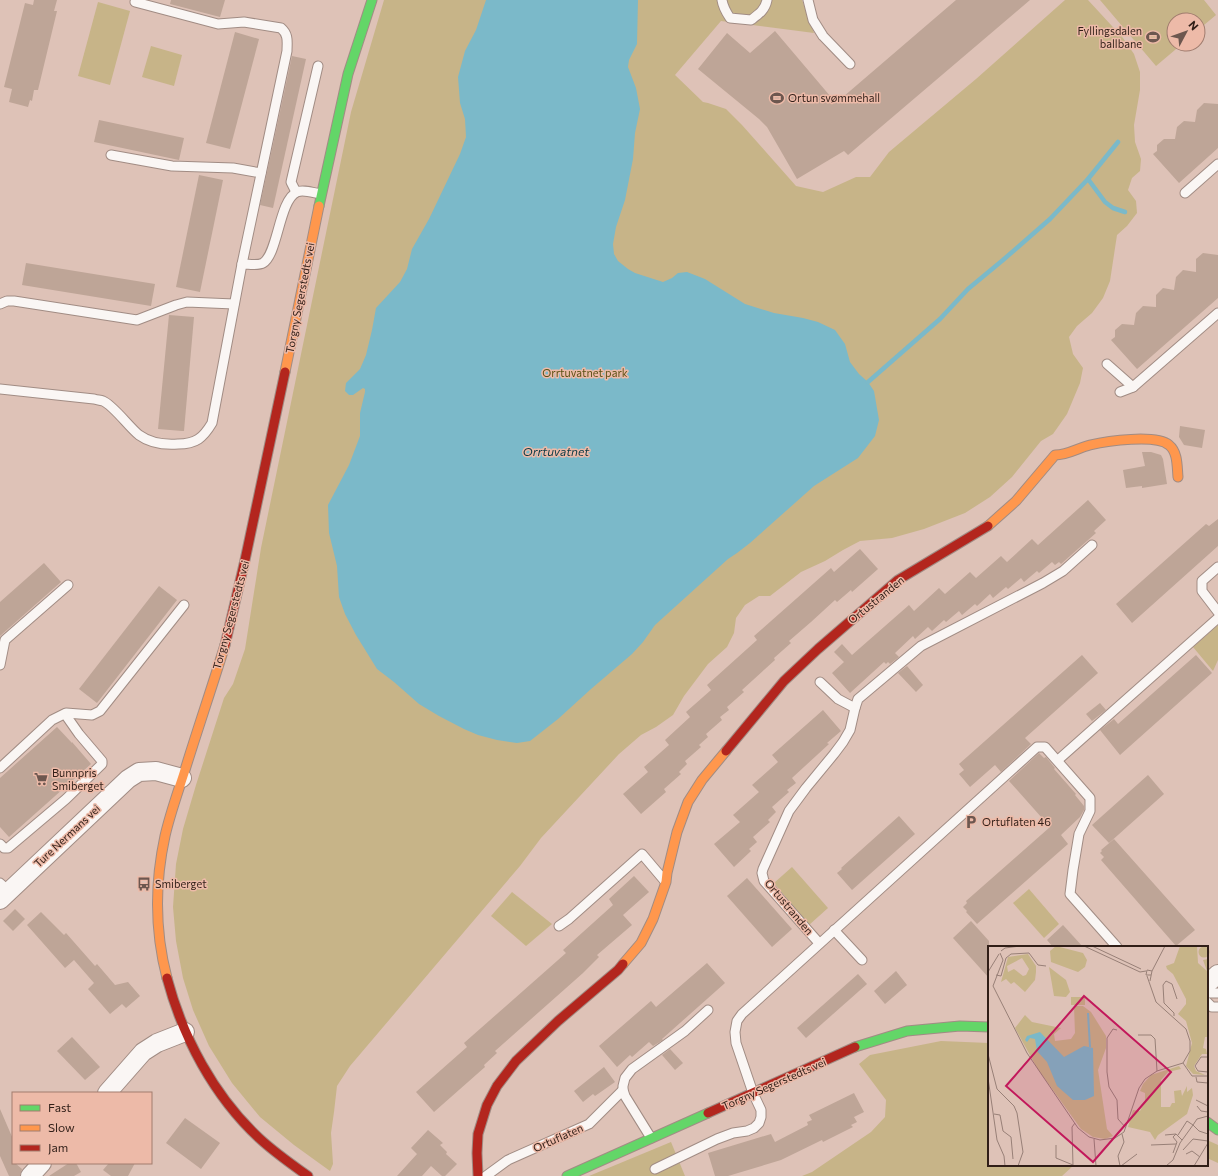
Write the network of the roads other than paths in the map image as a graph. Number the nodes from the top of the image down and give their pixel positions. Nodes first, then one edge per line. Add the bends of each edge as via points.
1 (372, 0) edge
2 (722, 0) edge
3 (767, 0) edge
4 (808, 0) edge
5 (135, 2) dead end
6 (850, 64) dead end
7 (318, 66) dead end
8 (111, 155) dead end
9 (1218, 164) edge
10 (261, 173) junction
11 (296, 192) junction
12 (1185, 192) dead end
13 (321, 194) junction
14 (242, 264) junction
15 (0, 304) edge
16 (234, 304) junction
17 (1218, 313) edge
18 (1107, 364) dead end
19 (1133, 387) junction
20 (0, 389) edge
21 (1120, 392) dead end
22 (1178, 477) dead end
23 (1092, 546) dead end
24 (1218, 567) edge
25 (68, 585) dead end
26 (184, 605) dead end
27 (1218, 612) edge
28 (1218, 618) edge
29 (3, 642) edge
30 (0, 665) edge
31 (820, 682) dead end
32 (855, 708) junction
33 (65, 714) junction
34 (1058, 760) junction
35 (0, 768) edge
36 (182, 778) junction
37 (0, 844) edge
38 (666, 882) junction
39 (3, 891) edge
40 (559, 926) dead end
41 (834, 930) junction
42 (819, 943) junction
43 (1116, 946) edge
44 (862, 960) dead end
45 (1218, 974) edge
46 (1208, 983) edge
47 (1208, 1003) edge
48 (1218, 1007) edge
49 (708, 1010) dead end
50 (988, 1027) edge
51 (186, 1032) junction
52 (623, 1090) junction
53 (108, 1092) edge
54 (753, 1093) junction
55 (1208, 1123) edge
56 (1218, 1130) edge
57 (651, 1138) junction
58 (41, 1164) edge
59 (655, 1169) dead end
60 (30, 1176) edge
61 (308, 1176) edge
62 (478, 1176) edge
63 (486, 1176) edge
64 (567, 1176) edge

1 - 13 main road, Torgny Segerstedts vei via 350,68
2 - 3 lane via 722,5 730,18 751,20 763,11
4 - 6 lane via 813,20 823,36
5 - 10 lane via 218,24 244,22 282,28 286,32 286,51
7 - 11 lane via 291,182
8 - 10 lane via 172,166 233,168
9 - 12 lane
10 - 14 lane
11 - 13 lane
11 - 14 lane via 289,199 270,255 258,264
13 - 36 main road, Torgny Segerstedts vei via 235,605 224,649
14 - 16 lane
15 - 16 lane via 14,301 137,320 187,302
16 - 20 lane via 212,423 198,440 189,444 154,442 140,436 104,401
17 - 19 lane
18 - 19 lane
19 - 21 lane
22 - 38 main road, Ortustranden via 1174,454 1169,445 1159,441 1133,439 1107,442 1084,446 1065,455 1055,455 1001,516 898,580 784,681 702,780 688,802 674,842
23 - 32 lane, Ortustranden via 1063,571 921,646 858,699
24 - 27 lane via 1202,581 1202,591
25 - 29 lane
26 - 33 lane via 100,711 92,715
28 - 34 lane
29 - 30 lane
31 - 32 lane via 838,699
32 - 42 lane, Ortustranden via 850,730 789,811 762,869 764,881
33 - 35 lane via 52,720
33 - 37 lane via 102,764 66,799 8,848
34 - 41 lane via 1045,747 1037,747
34 - 43 lane via 1090,798 1090,811 1079,834 1070,894
36 - 39 street, Ture Nermans vei via 156,771 139,772
36 - 51 main road, Torgny Segerstedts vei via 165,838 159,882 158,916 166,974
38 - 40 lane via 642,854
38 - 62 main road, Ortustranden via 653,920 641,943 618,970 516,1061 497,1086 487,1105 478,1134
41 - 42 lane
41 - 44 lane
42 - 54 lane via 737,1020 736,1043
45 - 46 street
47 - 48 lane via 1212,1007
49 - 52 lane, Ortuflaten via 685,1031 632,1069 625,1078
50 - 54 main road, Torgny Segerstedts vei via 960,1026 901,1033 858,1046
51 - 53 street via 157,1042 143,1052
51 - 61 main road, Torgny Segerstedts vei via 211,1079 234,1111 259,1137
52 - 57 lane
52 - 63 lane, Ortuflaten via 589,1124 508,1160
54 - 57 main road, Torgny Segerstedts vei
54 - 59 lane via 761,1110 759,1123 754,1128 717,1139
55 - 56 main road
57 - 64 main road, Torgny Segerstedts vei
58 - 60 street

